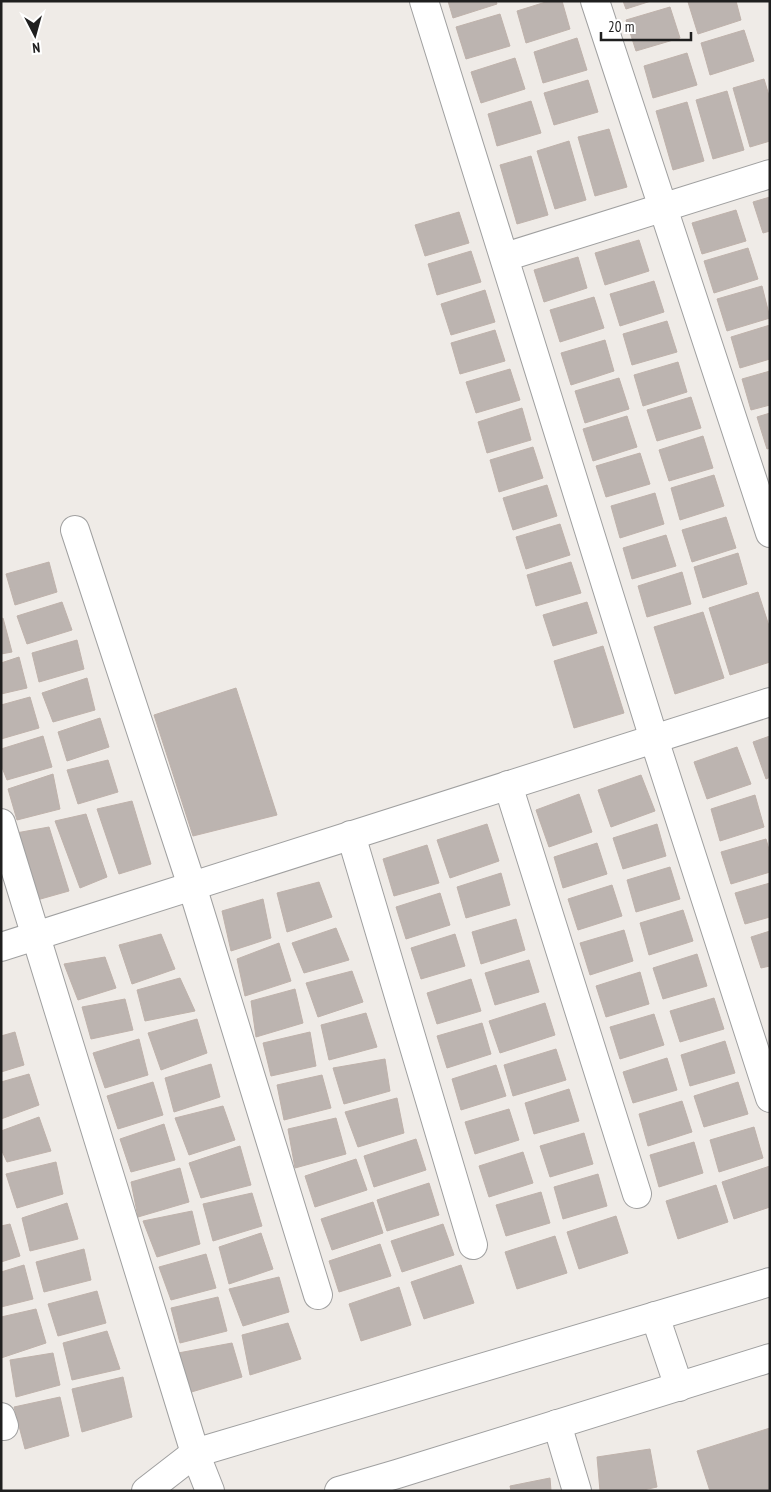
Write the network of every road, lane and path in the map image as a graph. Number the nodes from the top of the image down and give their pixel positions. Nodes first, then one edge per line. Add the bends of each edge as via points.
1 (424, 1) edge
2 (595, 1) edge
3 (770, 174) edge
4 (662, 207) junction
5 (505, 257) junction
6 (75, 530) dead end
7 (770, 534) edge
8 (770, 702) edge
9 (654, 739) junction
10 (508, 785) junction
11 (1, 823) edge
12 (351, 835) junction
13 (192, 886) junction
14 (36, 936) junction
15 (1, 947) edge
16 (770, 1098) edge
17 (637, 1194) dead end
18 (473, 1245) dead end
19 (770, 1282) edge
20 (318, 1296) dead end
21 (655, 1316) junction
22 (770, 1358) edge
23 (679, 1387) junction
24 (557, 1424) junction
25 (195, 1453) junction
26 (146, 1491) edge
27 (210, 1491) edge
28 (338, 1491) edge
29 (577, 1491) edge

1 - 5 street
2 - 4 street
3 - 4 street
4 - 5 street
4 - 7 street
5 - 9 street
6 - 13 street
8 - 9 street
9 - 10 street
9 - 16 street
10 - 12 street
10 - 17 street
11 - 14 street
12 - 13 street
12 - 18 street
13 - 14 street
13 - 20 street
14 - 15 street
14 - 25 street
19 - 21 street
21 - 23 street
21 - 25 street
22 - 23 street
23 - 24 street
24 - 28 street
24 - 29 street
25 - 26 street
25 - 27 street

